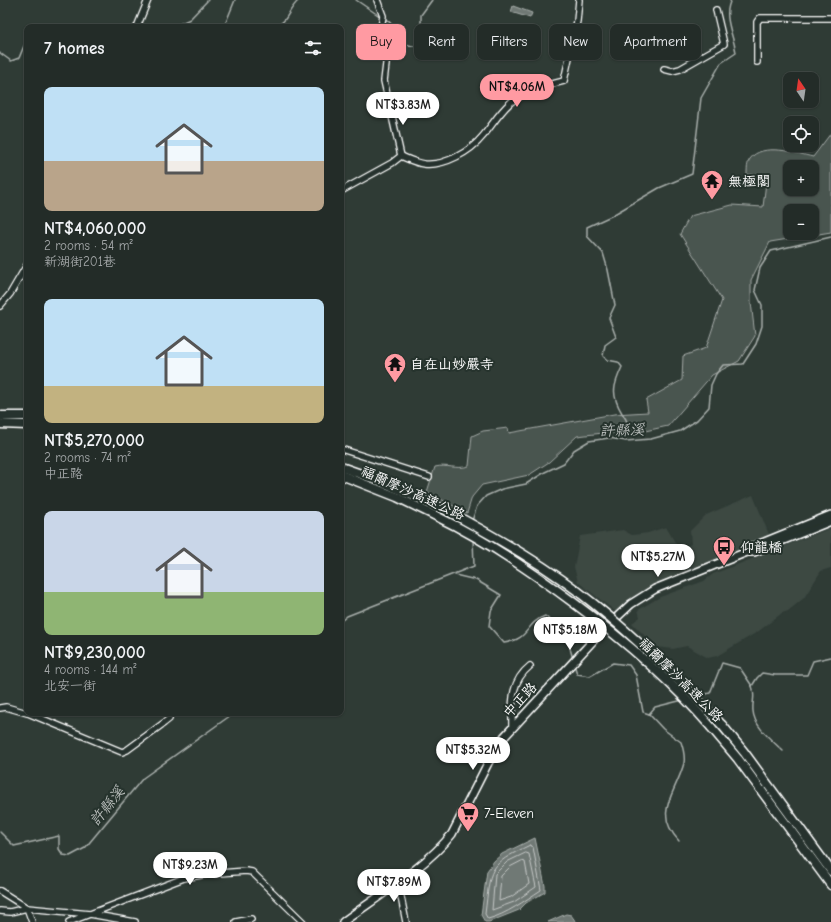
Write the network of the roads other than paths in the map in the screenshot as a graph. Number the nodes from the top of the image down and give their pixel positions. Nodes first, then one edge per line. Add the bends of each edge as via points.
1 (148, 0) edge
2 (376, 0) edge
3 (579, 0) edge
4 (716, 10) dead end
5 (831, 18) edge
6 (138, 24) edge
7 (757, 62) dead end
8 (664, 69) dead end
9 (401, 156) junction
10 (344, 189) edge
11 (24, 270) edge
12 (0, 306) edge
13 (0, 416) edge
14 (24, 416) edge
15 (0, 424) edge
16 (24, 424) edge
17 (344, 451) edge
18 (344, 468) edge
19 (344, 476) edge
20 (429, 477) dead end
21 (831, 514) edge
22 (831, 521) edge
23 (747, 552) junction
24 (530, 666) dead end
25 (0, 708) edge
26 (24, 712) edge
27 (35, 716) edge
28 (170, 716) edge
29 (512, 727) junction
30 (831, 871) edge
31 (398, 882) junction
32 (831, 885) edge
33 (0, 891) edge
34 (27, 908) junction
35 (0, 911) edge
36 (90, 914) junction
37 (251, 920) dead end
38 (32, 922) edge
39 (69, 922) edge
40 (135, 922) edge
41 (236, 922) edge
42 (303, 922) edge
43 (344, 922) edge
44 (406, 922) edge

1 - 6 street
2 - 9 street via 383,16 381,27 386,44 384,81
3 - 9 street via 578,22 564,81 546,85 511,102 476,144 458,156 438,164 423,164
4 - 8 street via 724,44 680,69
5 - 7 street via 760,18 757,22
9 - 10 street
11 - 12 street
13 - 14 highway
15 - 16 highway
17 - 20 street
18 - 30 highway, 福爾摩沙高速公路, bridge via 446,510 534,560 594,603 652,655 722,725
19 - 32 highway, 福爾摩沙高速公路, bridge via 397,497 468,532 531,570 609,630 655,669 711,727 738,759
21 - 23 main road via 752,547
22 - 23 main road via 754,552
23 - 29 main road, 中正路 via 647,593 623,611
24 - 29 street via 522,672 515,684 512,695
25 - 26 street
27 - 28 street via 122,752 164,723
29 - 31 main road, 中正路 via 490,758 452,834 437,851
31 - 43 main road, 中正路
31 - 44 street
33 - 34 street
34 - 35 street via 10,912
34 - 36 street
34 - 38 street
36 - 39 street
36 - 40 street
36 - 42 street via 184,878 246,871 252,872
37 - 41 street

